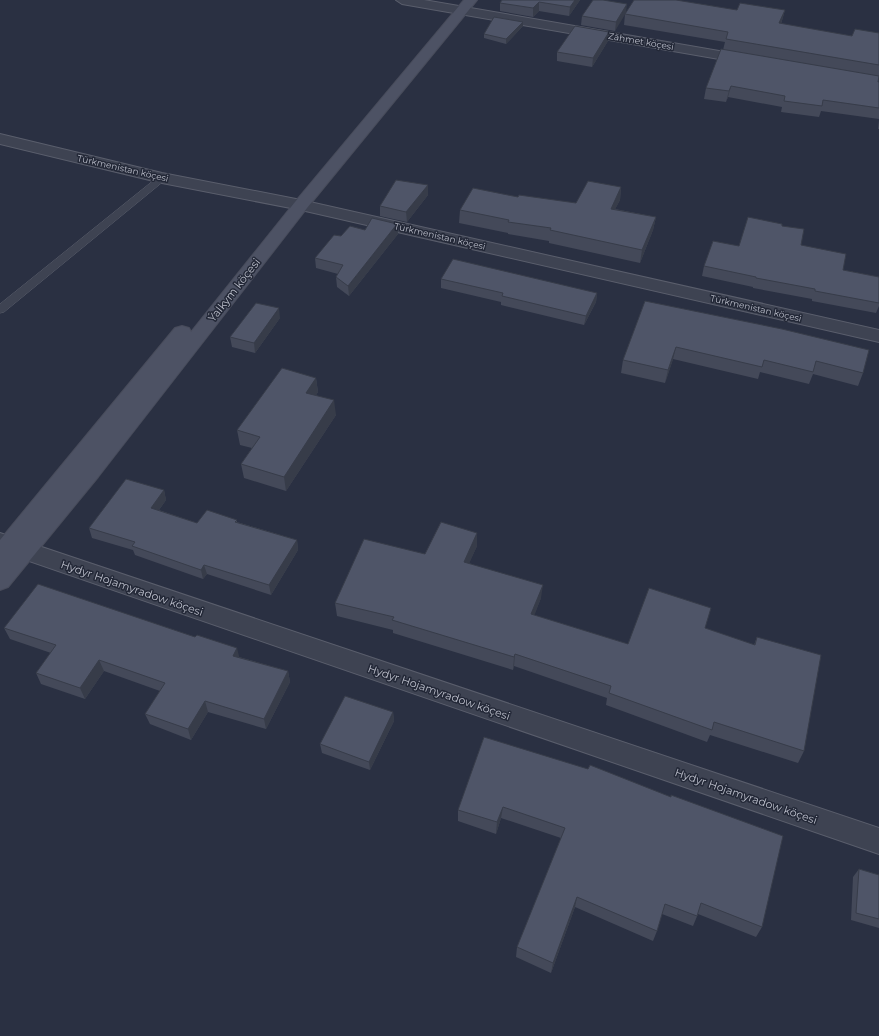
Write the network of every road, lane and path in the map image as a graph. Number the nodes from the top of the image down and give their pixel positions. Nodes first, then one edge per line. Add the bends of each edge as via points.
1 (402, 0) edge
2 (462, 5) edge
3 (761, 62) edge
4 (0, 139) edge
5 (162, 178) junction
6 (295, 204) junction
7 (0, 310) edge
8 (879, 336) edge
9 (8, 549) edge
10 (0, 581) edge
11 (879, 841) edge

1 - 2 street, Zähmet köçesi
2 - 3 street, Zähmet köçesi
2 - 6 main road, Ýalkym köçesi
4 - 5 street, Türkmenistan köçesi
5 - 6 street, Türkmenistan köçesi
5 - 7 lane
6 - 8 street, Türkmenistan köçesi
6 - 9 main road, Ýalkym köçesi via 92,472
9 - 10 main road, Ýalkym köçesi
9 - 11 street, Hydyr Hojamyradow köçesi

